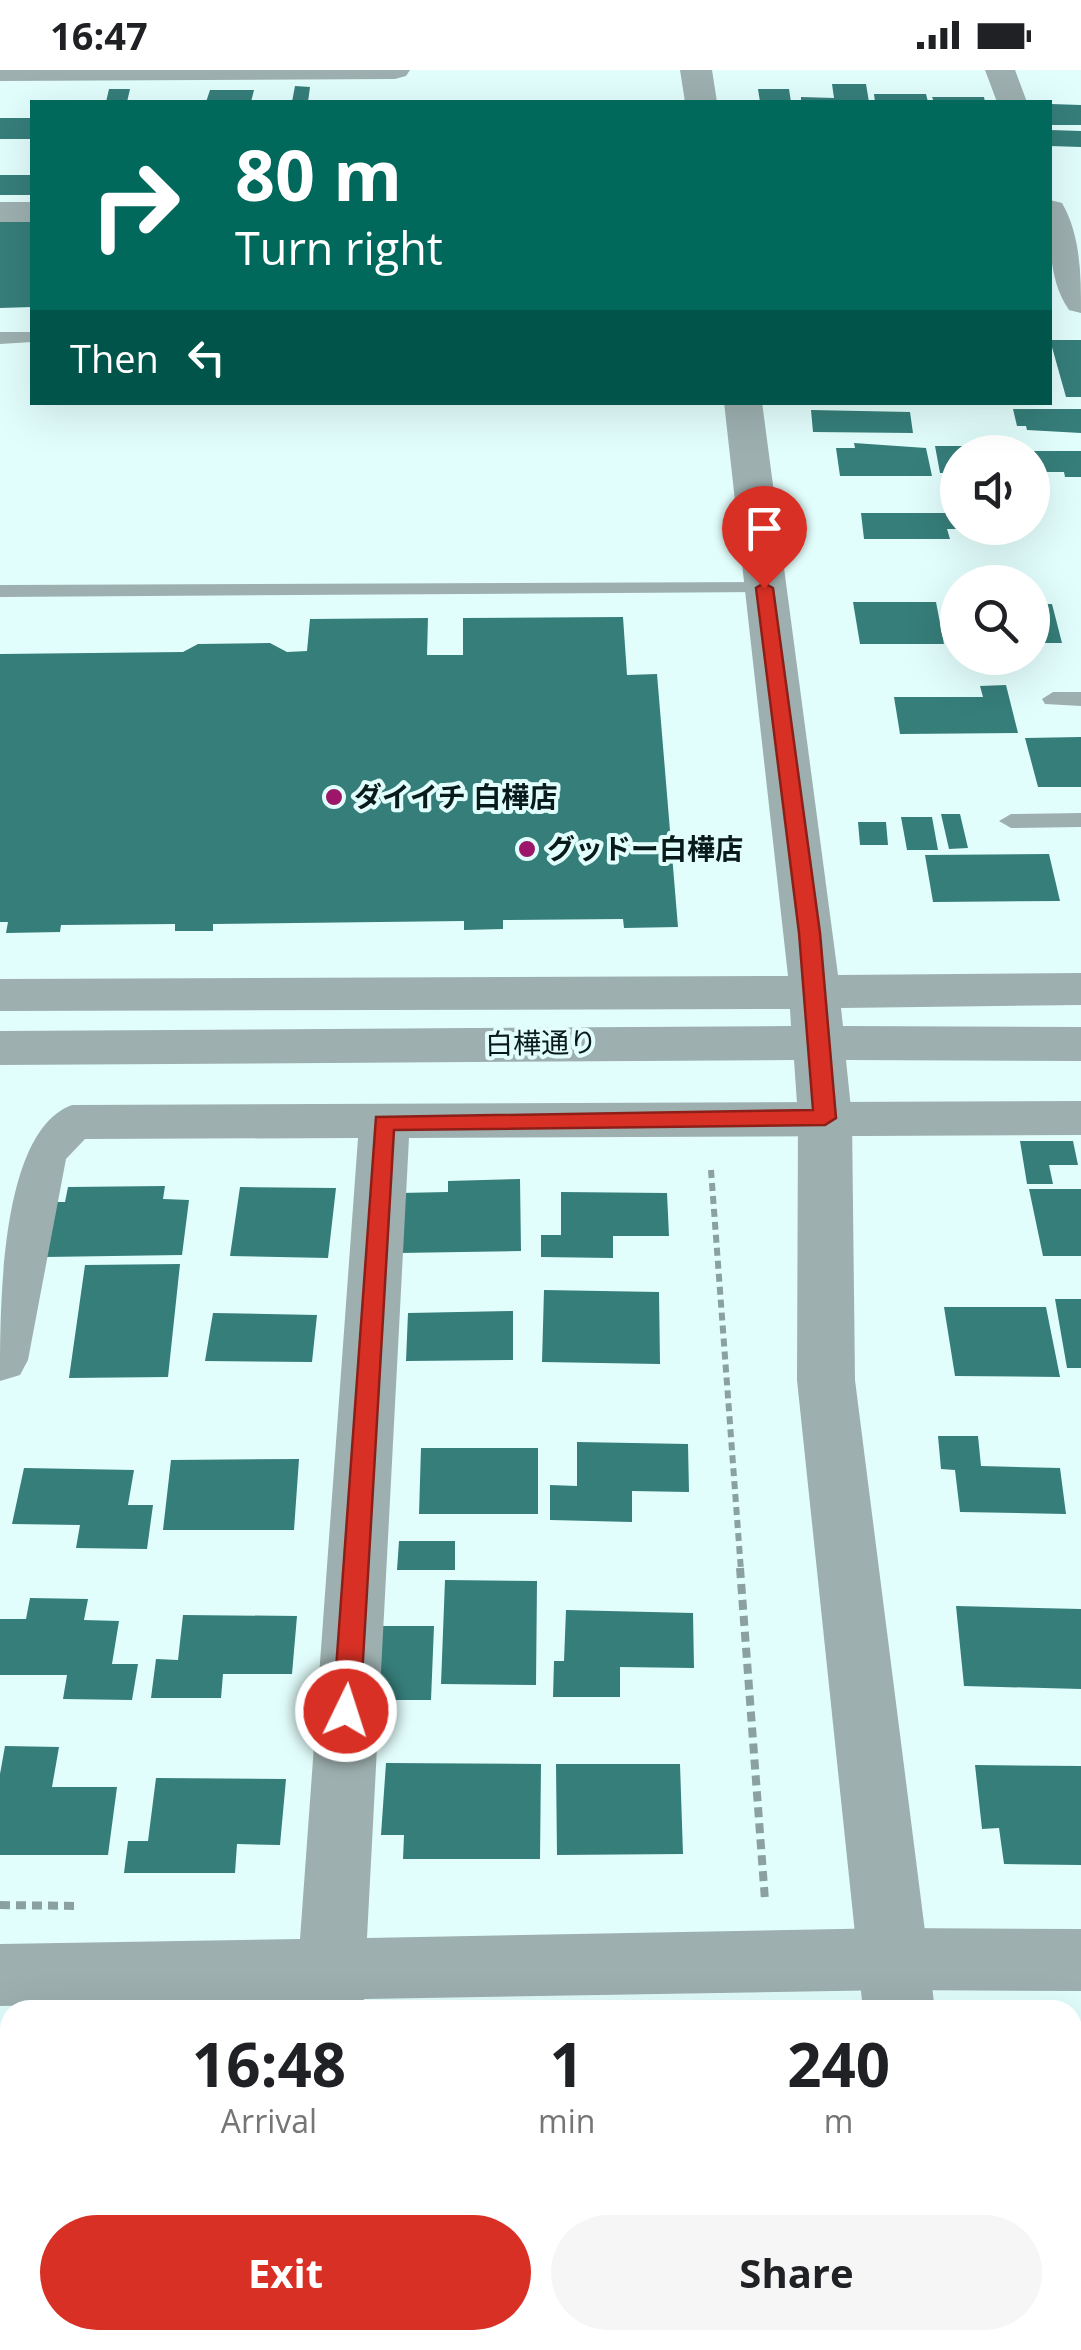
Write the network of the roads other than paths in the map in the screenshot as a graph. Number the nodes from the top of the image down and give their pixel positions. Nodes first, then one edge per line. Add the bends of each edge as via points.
1 (395, 70) edge
2 (696, 70) edge
3 (1000, 70) edge
4 (129, 71) edge
5 (0, 72) edge
6 (702, 100) edge
7 (1011, 100) edge
8 (1052, 193) edge
9 (1081, 193) edge
10 (0, 212) edge
11 (30, 212) edge
12 (1052, 216) edge
13 (1081, 303) edge
14 (1052, 326) edge
15 (1081, 326) edge
16 (0, 338) edge
17 (30, 338) edge
18 (742, 405) edge
19 (764, 588) junction
20 (0, 591) edge
21 (1081, 699) edge
22 (1054, 700) dead end
23 (1081, 820) edge
24 (1011, 821) dead end
25 (1081, 989) edge
26 (0, 995) edge
27 (816, 1019) junction
28 (1081, 1044) edge
29 (0, 1048) edge
30 (825, 1118) junction
31 (1081, 1118) edge
32 (384, 1123) junction
33 (0, 1360) edge
34 (1081, 1960) edge
35 (0, 1976) edge
36 (896, 1984) edge
37 (330, 1991) edge

1 - 4 street
2 - 6 street
3 - 7 street
4 - 5 street
8 - 9 street
10 - 11 street
12 - 13 street
14 - 15 street
16 - 17 lane
18 - 19 street
19 - 20 lane
19 - 27 street
21 - 22 lane
23 - 24 lane
25 - 27 street, 白樺通り
26 - 27 street, 白樺通り
27 - 28 street, 白樺通り
27 - 29 street, 白樺通り via 649,1042
27 - 30 street
30 - 31 street
30 - 32 street
30 - 36 street via 826,1380
32 - 33 street via 72,1122 41,1153
32 - 37 street
34 - 36 street
35 - 37 street
36 - 37 street

